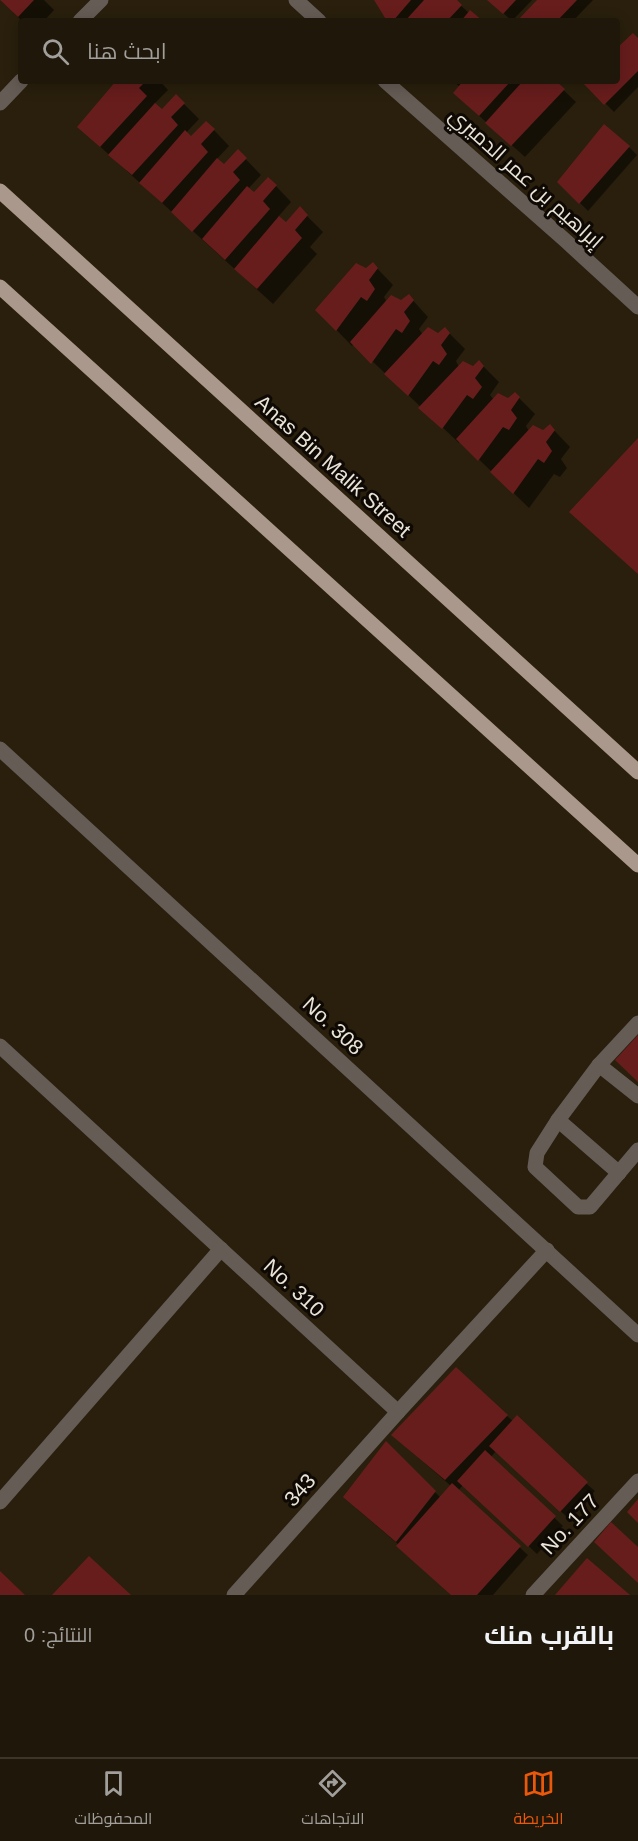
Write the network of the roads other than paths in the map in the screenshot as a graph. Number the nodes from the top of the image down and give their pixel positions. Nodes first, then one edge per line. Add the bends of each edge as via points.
1 (101, 0) edge
2 (296, 0) edge
3 (83, 18) edge
4 (316, 18) edge
5 (18, 84) edge
6 (388, 84) edge
7 (0, 103) edge
8 (0, 191) edge
9 (0, 287) edge
10 (638, 307) edge
11 (0, 749) edge
12 (638, 772) edge
13 (638, 866) edge
14 (638, 1023) edge
15 (0, 1046) edge
16 (599, 1065) junction
17 (638, 1096) edge
18 (558, 1120) junction
19 (638, 1150) edge
20 (619, 1173) junction
21 (221, 1249) junction
22 (547, 1250) junction
23 (638, 1335) edge
24 (398, 1412) junction
25 (638, 1481) edge
26 (0, 1502) edge
27 (234, 1595) edge
28 (533, 1595) edge

1 - 3 street
2 - 4 street
5 - 7 street
6 - 10 street, إبراهيم بن عمر الدميري
8 - 12 main road, Anas Bin Malik Street
9 - 13 main road
11 - 22 street, No. 308
14 - 16 street
15 - 21 street, No. 310
16 - 17 street
16 - 18 street
18 - 20 street
18 - 20 street via 537,1153 535,1167 578,1207 590,1207
19 - 20 street
21 - 24 street, No. 310
21 - 26 street
22 - 23 street, No. 308
22 - 24 street
24 - 27 street, 343
25 - 28 street, No. 177

